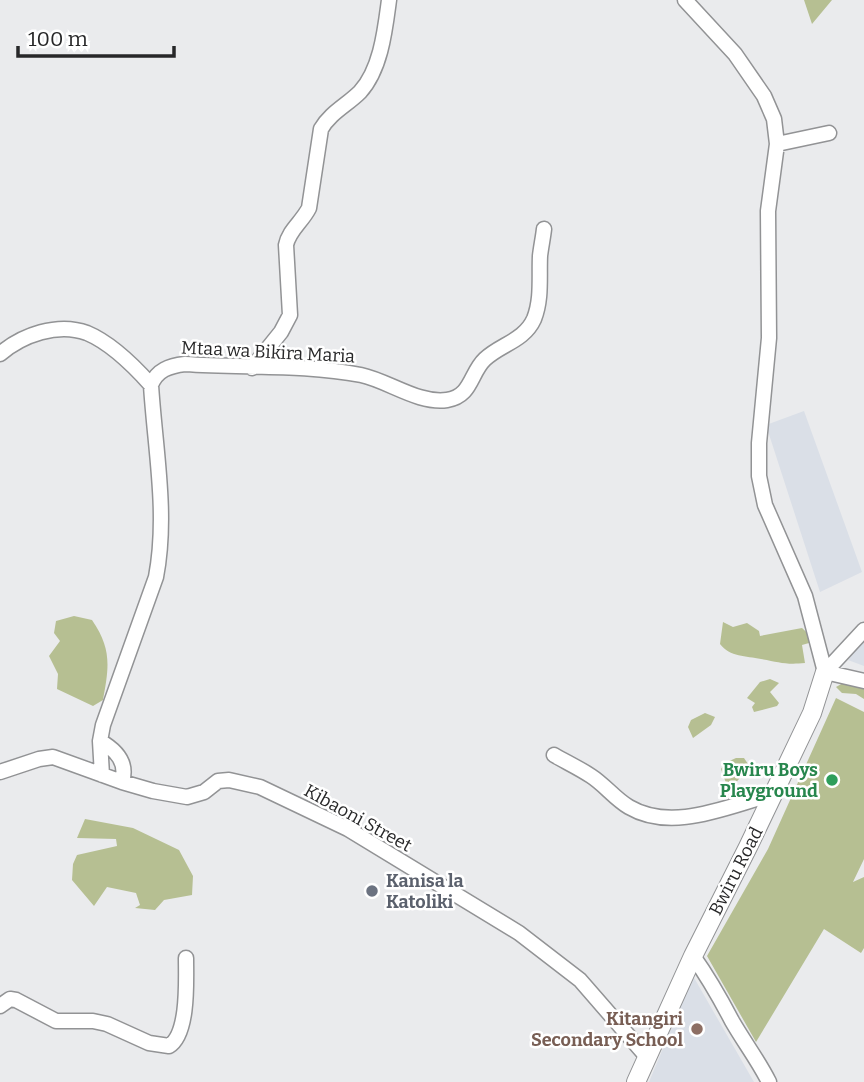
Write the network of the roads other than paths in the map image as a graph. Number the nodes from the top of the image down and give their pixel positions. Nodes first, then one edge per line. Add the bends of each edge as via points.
1 (389, 0) edge
2 (685, 0) edge
3 (829, 133) dead end
4 (777, 144) junction
5 (544, 229) dead end
6 (0, 354) edge
7 (252, 368) junction
8 (151, 386) junction
9 (864, 630) edge
10 (825, 672) junction
11 (864, 681) edge
12 (100, 741) junction
13 (554, 755) dead end
14 (0, 772) edge
15 (102, 775) junction
16 (122, 782) junction
17 (774, 794) junction
18 (693, 956) junction
19 (186, 958) dead end
20 (0, 1006) edge
21 (647, 1057) junction
22 (636, 1082) edge
23 (769, 1082) edge

1 - 7 street via 370,79 321,129 309,208 288,234 286,245 290,314
2 - 4 street via 721,37 764,96
3 - 4 street
4 - 10 street via 768,211 769,338 759,476 765,505 805,596
5 - 7 street, Mtaa wa Bikira Maria via 538,303 532,322 517,339 484,360 469,387 456,398 440,401 351,374
6 - 8 street via 32,335 77,331 106,344
7 - 8 street, Mtaa wa Bikira Maria via 173,366 154,377
8 - 12 street via 160,558
9 - 10 street, Bwiru Road
10 - 11 street
10 - 17 main road, Bwiru Road via 812,713
12 - 15 street
12 - 16 street via 120,757
13 - 17 street via 591,776 629,808 659,817 711,812
14 - 15 street, Kibaoni Street via 53,757
15 - 16 street, Kibaoni Street
16 - 21 street, Kibaoni Street via 187,797 218,781 239,781 348,829 477,906 563,966
17 - 18 main road, Bwiru Road
18 - 21 main road, Bwiru Road
18 - 23 street
19 - 20 street via 179,1034 169,1046 149,1043 107,1024 56,1021 16,1000
21 - 22 main road, Bwiru Road

